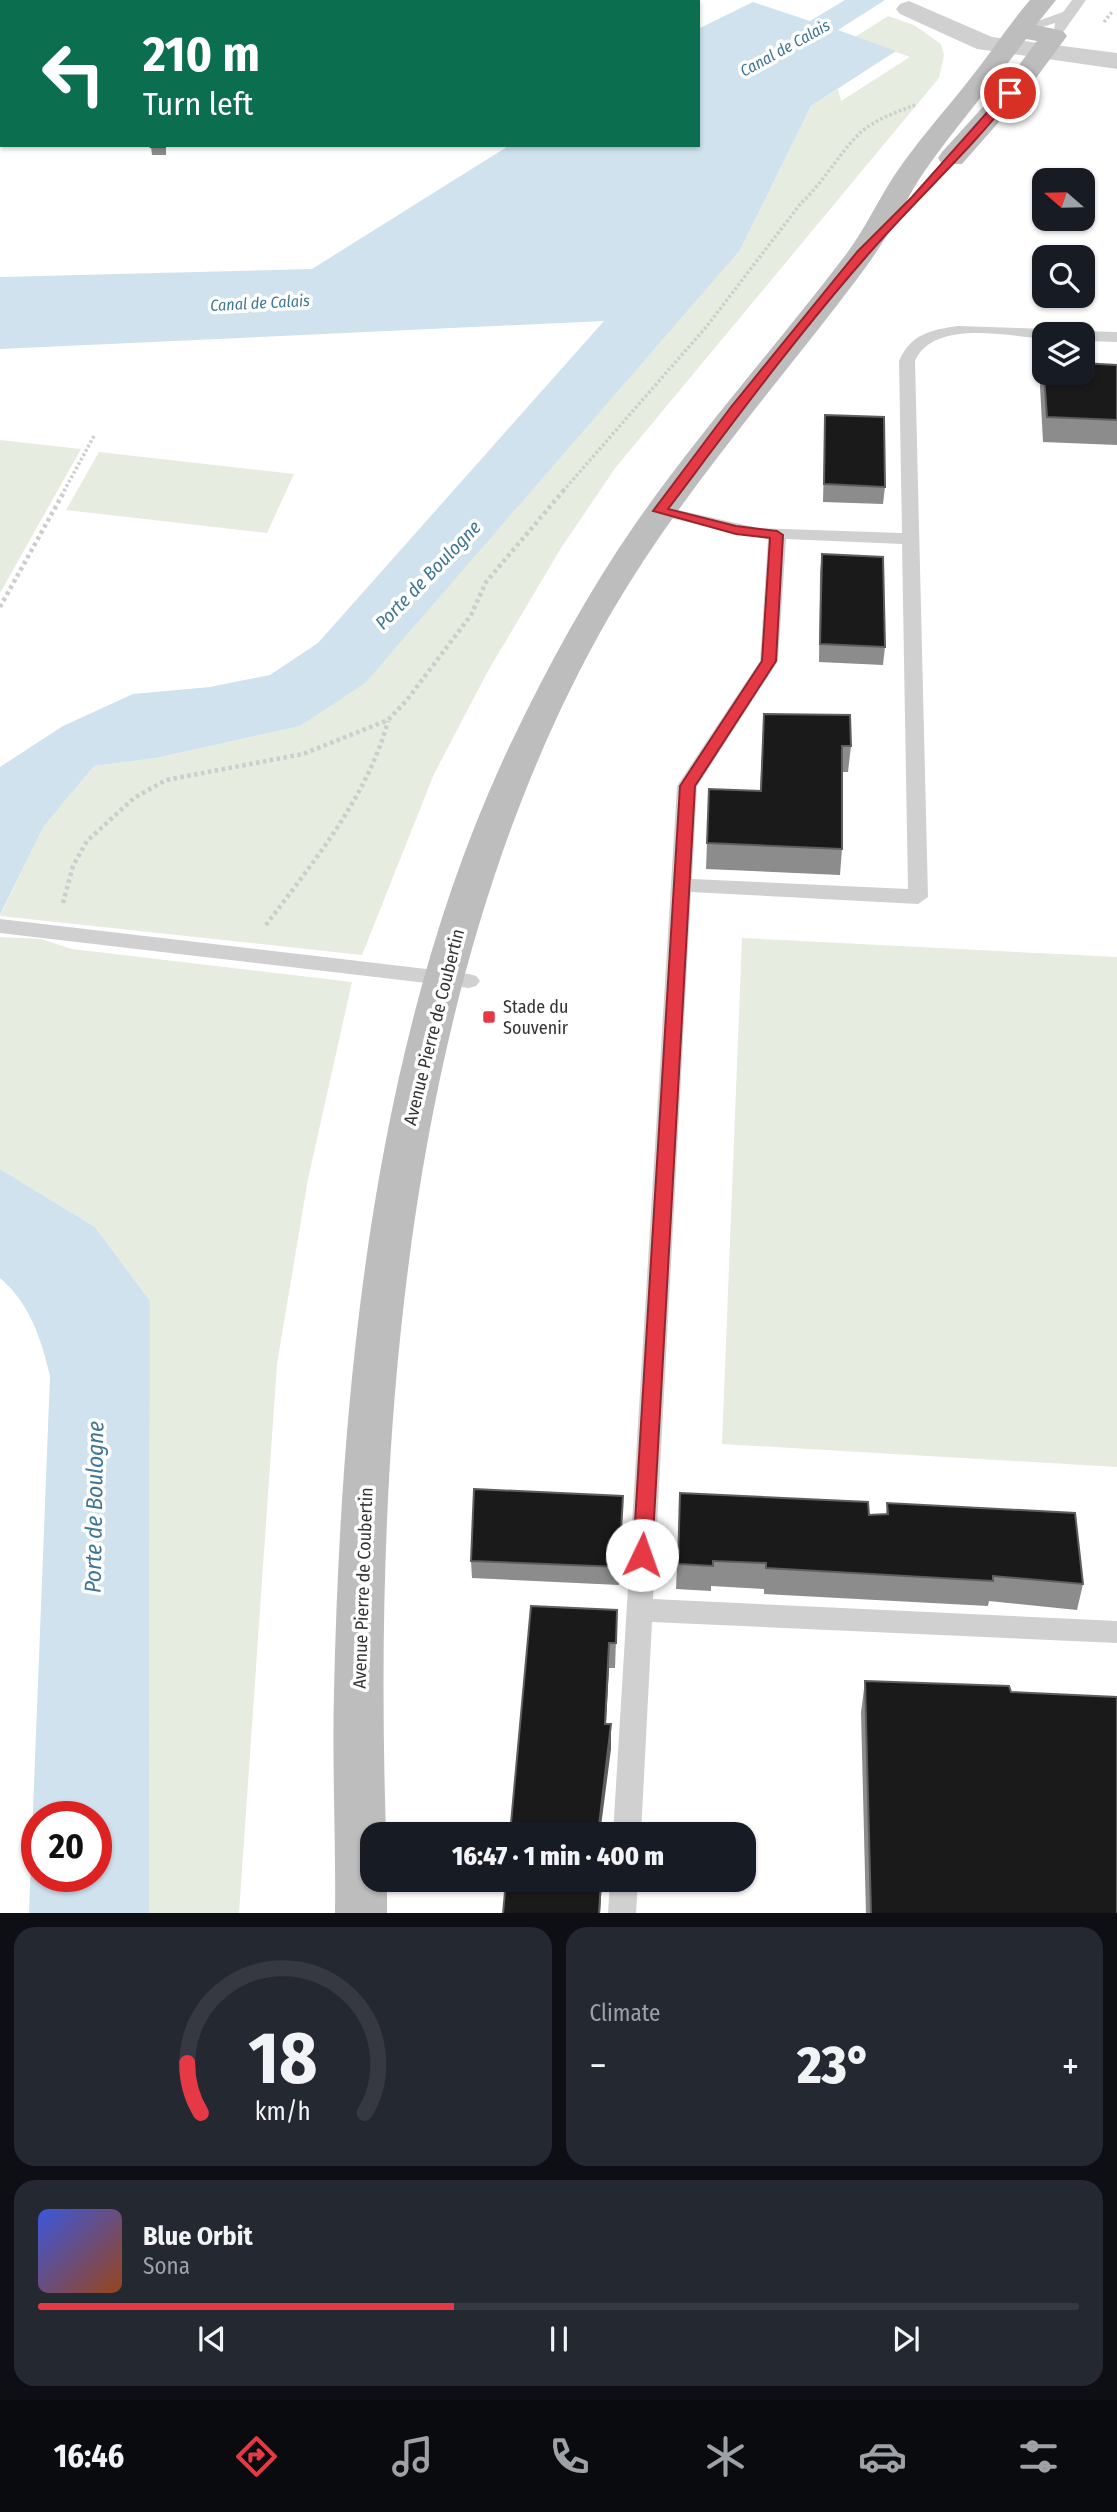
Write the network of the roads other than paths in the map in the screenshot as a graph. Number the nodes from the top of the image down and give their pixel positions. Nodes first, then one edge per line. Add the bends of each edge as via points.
1 (883, 0) edge
2 (1044, 0) edge
3 (1079, 0) edge
4 (1053, 35) junction
5 (1013, 39) junction
6 (1117, 61) edge
7 (861, 254) junction
8 (1032, 333) edge
9 (1095, 336) edge
10 (1117, 337) edge
11 (660, 511) junction
12 (777, 535) junction
13 (911, 539) junction
14 (681, 886) junction
15 (0, 926) edge
16 (456, 980) junction
17 (639, 1610) junction
18 (1117, 1632) edge
19 (627, 1822) edge
20 (623, 1892) edge
21 (361, 1913) edge
22 (622, 1913) edge

1 - 5 street via 970,39
2 - 5 street, Avenue Pierre de Coubertin
3 - 4 lane
4 - 5 street
4 - 5 lane
4 - 6 street
4 - 7 street, Avenue Pierre de Coubertin via 1019,83
5 - 7 street, Avenue Pierre de Coubertin via 915,166
7 - 11 street, Avenue Pierre de Coubertin
8 - 13 lane via 950,330 915,345 908,360
9 - 10 lane
11 - 12 lane
11 - 16 street, Avenue Pierre de Coubertin via 608,591 557,686 478,866
12 - 13 lane
12 - 14 lane via 769,661 687,786
13 - 14 lane via 918,897
14 - 17 lane
15 - 16 lane
16 - 21 street, Avenue Pierre de Coubertin via 401,1172 373,1384 358,1692
17 - 18 lane
17 - 19 lane
20 - 22 lane

